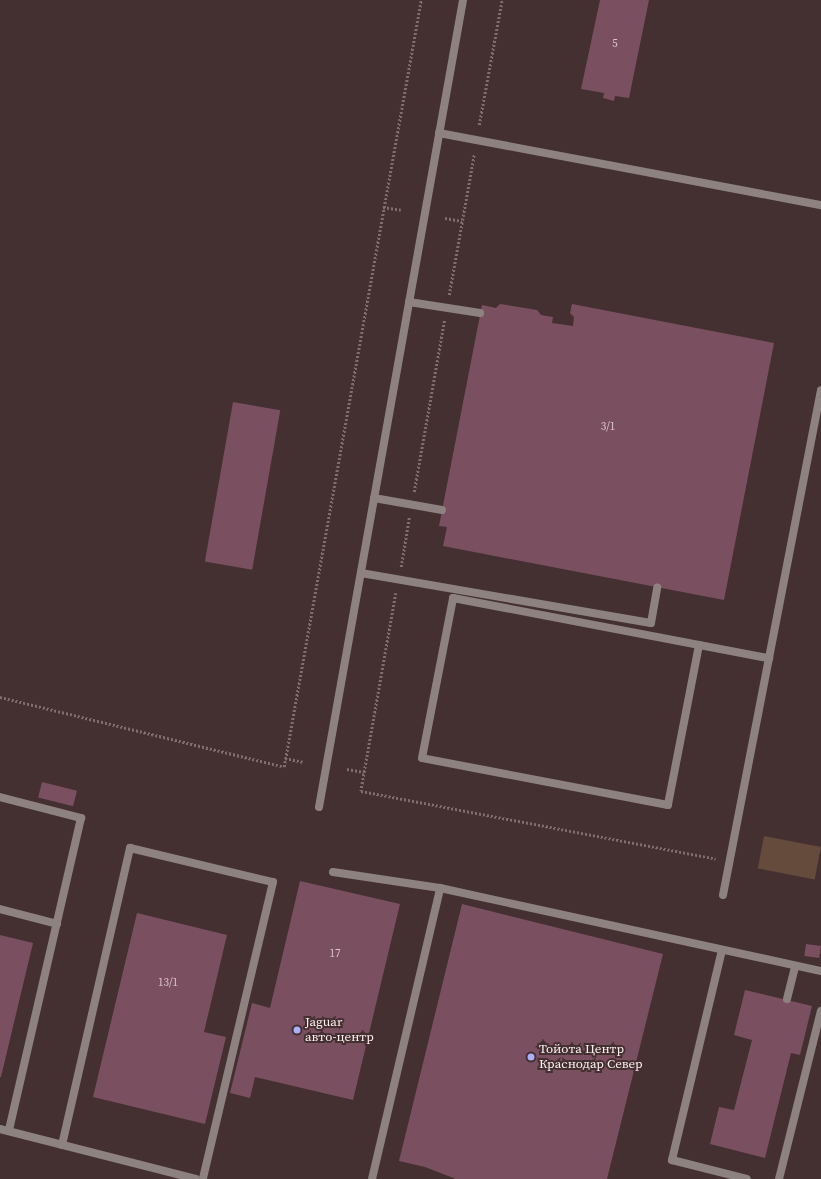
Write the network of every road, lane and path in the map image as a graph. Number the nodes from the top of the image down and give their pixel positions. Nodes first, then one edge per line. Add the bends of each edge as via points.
1 (421, 0) edge
2 (463, 0) edge
3 (502, 0) edge
4 (439, 133) junction
5 (477, 140) junction
6 (821, 205) edge
7 (384, 207) junction
8 (401, 210) dead end
9 (445, 218) dead end
10 (462, 221) junction
11 (409, 302) junction
12 (447, 308) junction
13 (480, 313) dead end
14 (821, 390) edge
15 (374, 498) junction
16 (412, 505) junction
17 (442, 510) dead end
18 (361, 573) junction
19 (399, 579) junction
20 (657, 588) dead end
21 (699, 645) junction
22 (769, 658) junction
23 (0, 697) edge
24 (285, 758) junction
25 (304, 762) dead end
26 (347, 769) dead end
27 (364, 772) junction
28 (0, 797) edge
29 (319, 807) dead end
30 (729, 862) junction
31 (333, 872) dead end
32 (440, 888) junction
33 (723, 895) dead end
34 (0, 909) edge
35 (57, 924) junction
36 (722, 950) junction
37 (795, 966) junction
38 (821, 971) edge
39 (787, 1000) dead end
40 (821, 1012) edge
41 (0, 1129) edge
42 (9, 1131) junction
43 (62, 1145) junction
44 (196, 1179) edge
45 (202, 1179) edge
46 (372, 1179) edge
47 (747, 1179) edge
48 (780, 1179) edge

1 - 7 path
2 - 4 street
3 - 5 path
4 - 5 street
4 - 11 street
5 - 6 street
5 - 10 path
7 - 8 path
7 - 24 path
9 - 10 path
10 - 12 path
11 - 12 street
11 - 15 street
12 - 13 street
12 - 16 path
14 - 22 street
15 - 16 street
15 - 18 street
16 - 17 street
16 - 19 path
18 - 19 street
18 - 29 street
19 - 20 street via 651,623
19 - 27 path
21 - 21 street via 453,598 422,758 668,805
21 - 22 street
22 - 30 street
23 - 24 path via 284,767
24 - 25 path
26 - 27 path
27 - 30 path via 361,791
28 - 35 street via 81,818
30 - 33 street
31 - 32 street
32 - 36 street
32 - 46 street
34 - 35 street
35 - 42 street
36 - 37 street
36 - 47 street via 672,1160
37 - 38 street
37 - 39 street
40 - 48 street
41 - 42 street
42 - 43 street
43 - 44 street
43 - 45 street via 130,848 273,882

